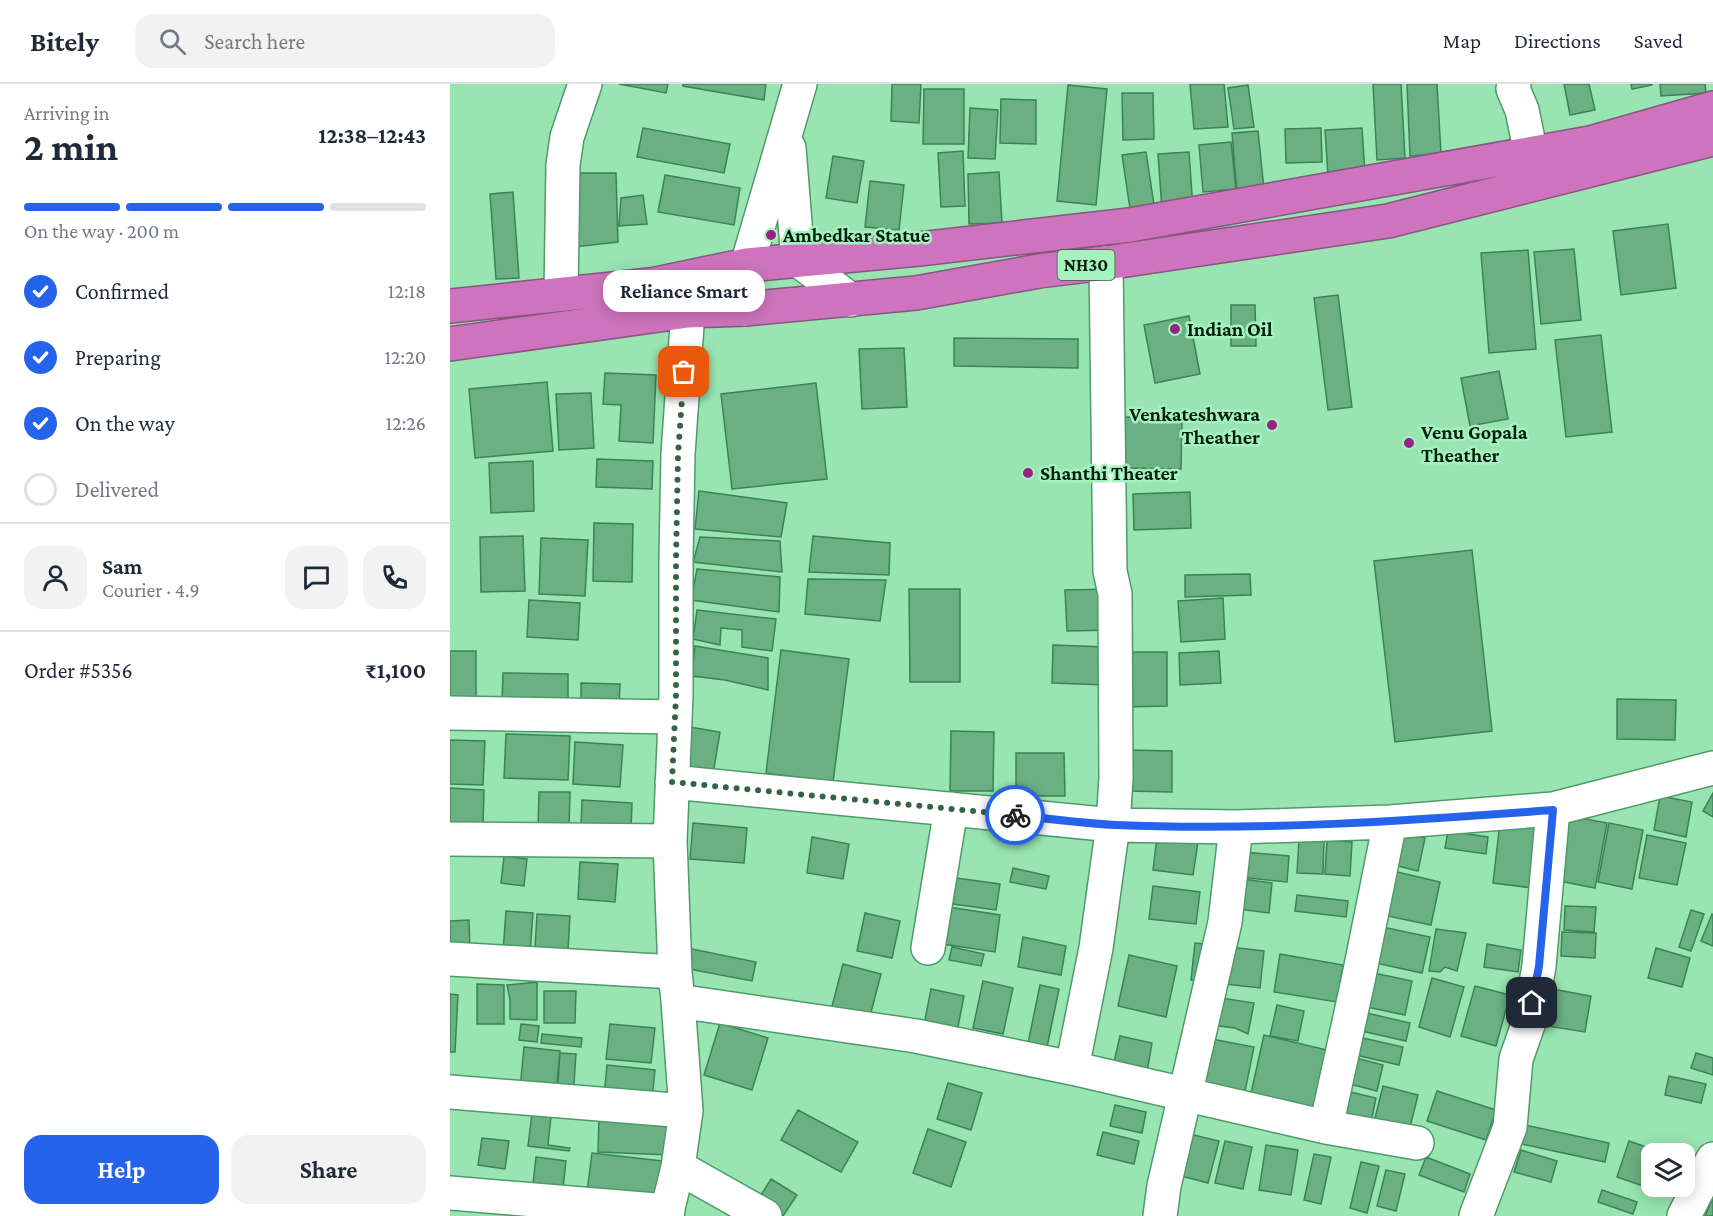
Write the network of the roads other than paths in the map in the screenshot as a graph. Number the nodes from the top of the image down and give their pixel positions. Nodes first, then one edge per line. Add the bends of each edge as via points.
1 (585, 84) edge
2 (800, 84) edge
3 (1514, 84) edge
4 (1713, 108) edge
5 (788, 128) junction
6 (1713, 139) edge
7 (1531, 154) junction
8 (798, 260) junction
9 (1106, 263) junction
10 (747, 266) junction
11 (561, 294) junction
12 (851, 300) junction
13 (450, 306) edge
14 (745, 309) junction
15 (688, 310) junction
16 (450, 344) edge
17 (450, 713) edge
18 (675, 717) junction
19 (1713, 768) edge
20 (672, 782) junction
21 (951, 809) junction
22 (1553, 810) junction
23 (1390, 822) junction
24 (1113, 825) junction
25 (1236, 827) junction
26 (450, 839) edge
27 (670, 841) junction
28 (928, 948) dead end
29 (450, 959) edge
30 (676, 986) junction
31 (1072, 1068) junction
32 (450, 1092) edge
33 (1186, 1095) junction
34 (686, 1111) junction
35 (1326, 1127) junction
36 (1417, 1143) dead end
37 (1713, 1159) edge
38 (678, 1167) junction
39 (450, 1193) edge
40 (667, 1214) edge
41 (765, 1216) edge
42 (1160, 1216) edge
43 (1476, 1216) edge
44 (1684, 1216) edge

1 - 11 street via 567,137 563,165
2 - 5 street
3 - 7 street
4 - 7 highway, NH30 via 1590,143
5 - 8 street
5 - 10 street
6 - 9 highway, NH30 via 1388,221
7 - 8 highway, NH30 via 1130,225
8 - 10 highway, NH30
8 - 12 street
9 - 12 highway, NH30
9 - 24 street via 1110,571 1115,594
10 - 11 highway, NH30 via 651,285
10 - 14 street
11 - 13 highway, NH30
12 - 14 highway, NH30
14 - 15 highway, NH30
15 - 16 highway, NH30
15 - 18 street via 678,454
17 - 18 street
18 - 20 street
19 - 22 street
20 - 21 street
20 - 27 street
21 - 24 street
21 - 28 street
22 - 23 street
22 - 43 street via 1539,966 1529,1022 1516,1059 1510,1127
23 - 25 street
23 - 35 street
24 - 25 street
24 - 31 street via 1096,948
25 - 33 street via 1225,922
26 - 27 street
27 - 30 street
29 - 30 street
30 - 31 street
30 - 34 street
31 - 33 street
32 - 34 street
33 - 35 street
33 - 42 street
34 - 38 street
35 - 36 street
37 - 44 street
38 - 40 street
38 - 41 street
39 - 40 street

